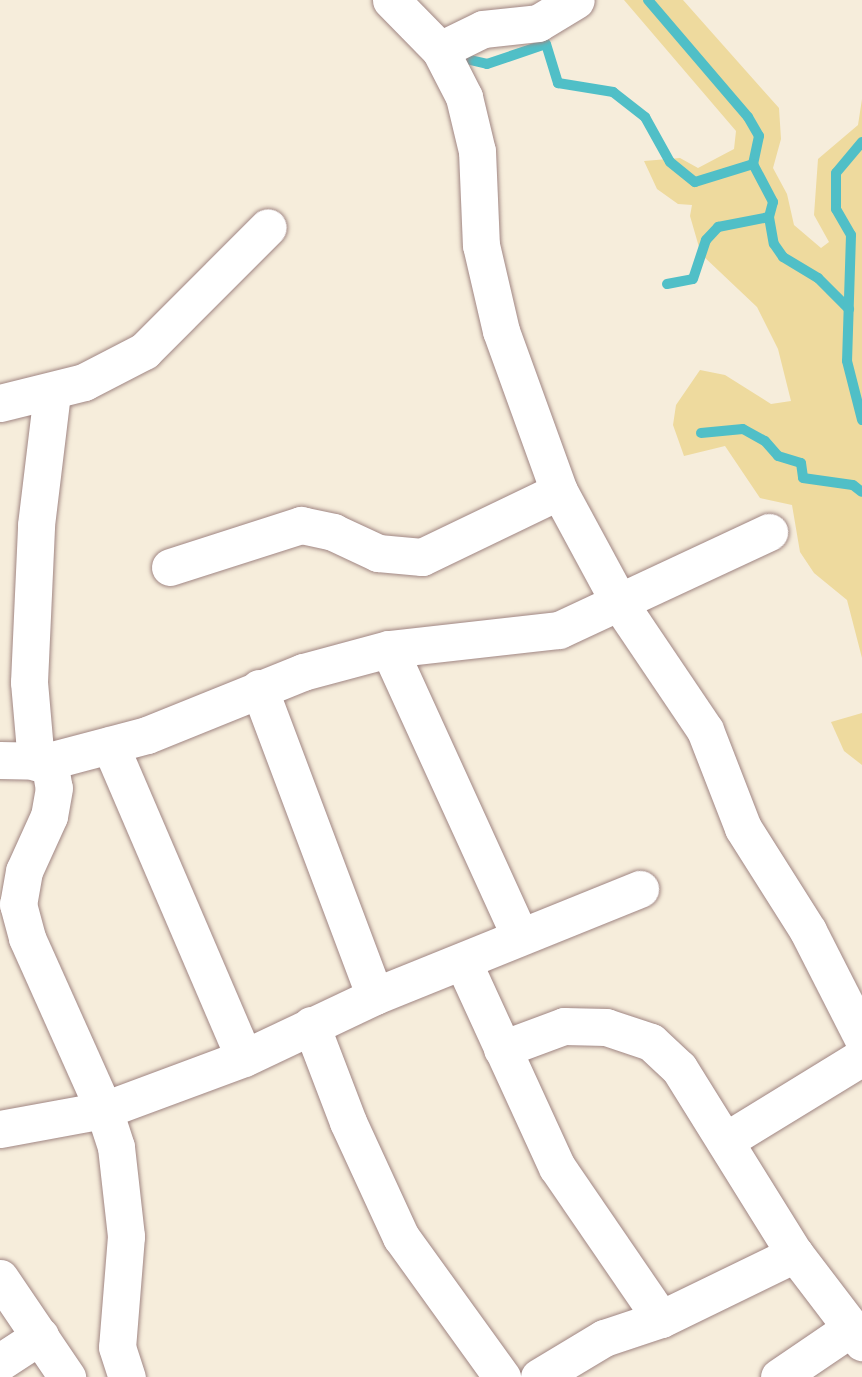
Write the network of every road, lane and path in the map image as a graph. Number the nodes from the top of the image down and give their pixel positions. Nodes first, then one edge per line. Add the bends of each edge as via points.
1 (391, 0) edge
2 (576, 0) edge
3 (535, 11) edge
4 (440, 50) junction
5 (268, 227) dead end
6 (52, 391) junction
7 (0, 402) edge
8 (559, 491) junction
9 (769, 532) dead end
10 (170, 567) dead end
11 (620, 604) junction
12 (389, 649) junction
13 (259, 688) junction
14 (110, 745) junction
15 (28, 761) edge
16 (640, 889) dead end
17 (520, 936) junction
18 (463, 962) junction
19 (375, 996) junction
20 (311, 1025) junction
21 (862, 1037) edge
22 (502, 1049) junction
23 (862, 1057) edge
24 (244, 1058) junction
25 (104, 1110) junction
26 (0, 1129) edge
27 (724, 1141) junction
28 (794, 1254) junction
29 (0, 1278) edge
30 (661, 1319) junction
31 (856, 1335) edge
32 (40, 1336) junction
33 (0, 1362) edge
34 (66, 1377) edge
35 (127, 1377) edge
36 (502, 1377) edge
37 (539, 1377) edge
38 (779, 1377) edge

1 - 4 street
2 - 3 street
3 - 4 street
4 - 8 street via 472,124 481,245 502,331
5 - 6 street via 145,351 84,382
6 - 7 street
6 - 15 street via 36,525
8 - 10 street via 422,557 378,553 333,532 301,525
8 - 11 street
9 - 11 street
11 - 12 street via 559,630
11 - 21 street via 705,730 743,828 808,931
12 - 13 street
12 - 17 street
13 - 14 street via 215,709
13 - 19 street
14 - 15 street
14 - 24 street
15 - 25 street via 54,788 49,816 24,871 18,904 27,938
16 - 17 street
17 - 18 street
18 - 19 street
18 - 22 street
19 - 20 street
20 - 24 street
20 - 36 street via 348,1122 401,1237
22 - 27 street via 564,1026 607,1027 651,1042 678,1068
22 - 30 street via 557,1167
23 - 27 street
24 - 25 street
25 - 26 street
25 - 35 street via 116,1147 126,1236 117,1347
27 - 28 street
28 - 30 street
28 - 31 street
29 - 32 street
30 - 37 street via 604,1338
31 - 38 street
32 - 33 street
32 - 34 street

